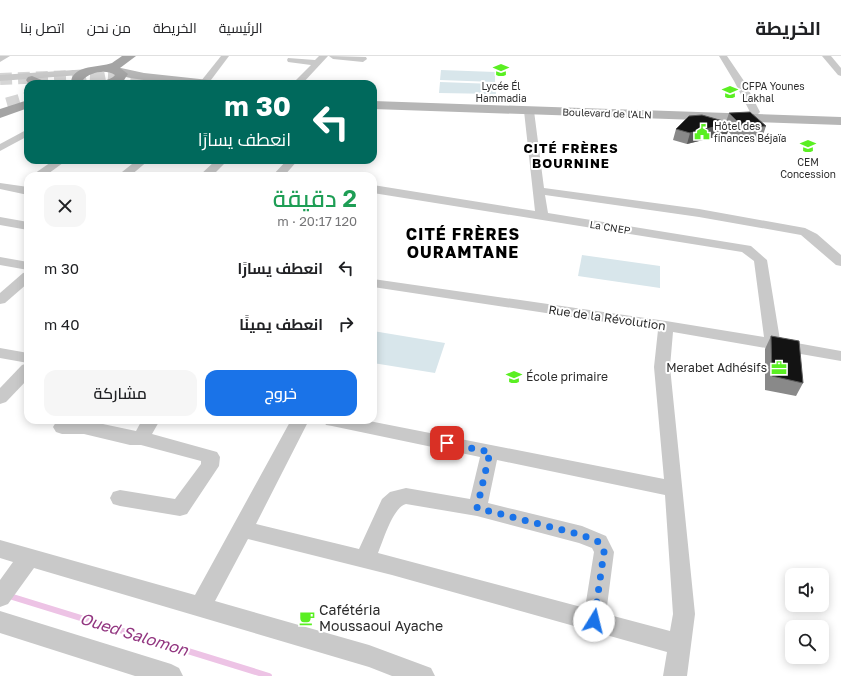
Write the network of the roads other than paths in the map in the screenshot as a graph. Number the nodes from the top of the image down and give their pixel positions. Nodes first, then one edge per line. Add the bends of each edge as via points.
1 (6, 56) edge
2 (224, 56) edge
3 (333, 56) edge
4 (723, 56) edge
5 (826, 56) edge
6 (0, 59) edge
7 (321, 59) edge
8 (364, 59) dead end
9 (291, 60) dead end
10 (123, 65) edge
11 (89, 72) junction
12 (841, 73) edge
13 (0, 78) edge
14 (78, 80) edge
15 (116, 80) edge
16 (171, 80) edge
17 (209, 80) edge
18 (301, 80) edge
19 (0, 82) edge
20 (24, 82) edge
21 (24, 98) tunnel mouth
22 (377, 99) edge
23 (24, 105) tunnel mouth
24 (377, 105) edge
25 (0, 107) edge
26 (529, 111) junction
27 (755, 112) junction
28 (0, 114) edge
29 (841, 114) edge
30 (841, 121) edge
31 (24, 134) edge
32 (0, 148) edge
33 (56, 164) edge
34 (139, 164) edge
35 (218, 164) edge
36 (289, 164) edge
37 (43, 172) edge
38 (128, 172) edge
39 (210, 172) edge
40 (282, 172) edge
41 (0, 186) edge
42 (22, 190) edge
43 (377, 190) edge
44 (539, 192) junction
45 (542, 216) junction
46 (0, 221) edge
47 (24, 225) edge
48 (0, 261) edge
49 (841, 262) edge
50 (24, 265) edge
51 (24, 279) edge
52 (377, 284) edge
53 (0, 300) edge
54 (666, 326) junction
55 (773, 343) junction
56 (0, 353) edge
57 (841, 356) edge
58 (24, 357) edge
59 (24, 373) edge
60 (0, 398) edge
61 (149, 424) edge
62 (298, 424) edge
63 (352, 424) edge
64 (62, 427) dead end
65 (141, 438) junction
66 (490, 452) junction
67 (674, 489) junction
68 (120, 498) dead end
69 (477, 508) junction
70 (243, 529) junction
71 (0, 549) edge
72 (365, 559) junction
73 (26, 563) junction
74 (0, 597) edge
75 (200, 607) junction
76 (594, 621) junction
77 (0, 622) edge
78 (679, 644) junction
79 (171, 676) edge
80 (423, 676) edge
81 (675, 676) edge

1 - 6 street
2 - 17 street
3 - 8 street
4 - 27 street
5 - 12 street
7 - 9 street
7 - 18 street
10 - 11 main road
10 - 15 main road via 122,74
10 - 16 main road via 144,77
11 - 13 street
11 - 14 main road via 81,75
19 - 20 street
21 - 25 main road
22 - 27 main road, Boulevard de l'ALN
23 - 28 main road
24 - 26 main road, Boulevard de l'ALN
26 - 30 main road, Boulevard de l'ALN
26 - 44 street
27 - 29 main road, Boulevard de l'ALN
31 - 32 street
33 - 37 street
34 - 38 street
35 - 39 street
36 - 40 street
41 - 42 street
43 - 45 street, La CNEP
44 - 45 street
44 - 49 street via 699,212 805,232
45 - 55 street, La CNEP via 746,249 760,260
46 - 47 street
48 - 50 street
51 - 53 street
52 - 54 street, Rue de la Révolution
54 - 55 street, Rue de la Révolution
54 - 67 street via 662,367
55 - 57 street, Rue de la Révolution
56 - 58 street
59 - 60 street
61 - 65 street
62 - 70 street
63 - 66 street
64 - 65 street via 84,427 130,438
65 - 68 street via 211,457 210,466 180,508
66 - 67 street
66 - 69 street
67 - 78 street via 684,614
69 - 72 street via 406,496 397,498 389,505
69 - 76 street via 582,535 599,542 604,552
70 - 72 street
70 - 75 street
71 - 73 street
72 - 76 street
73 - 74 street
73 - 75 street
75 - 80 street via 369,656
76 - 78 street
77 - 79 street
78 - 81 street

